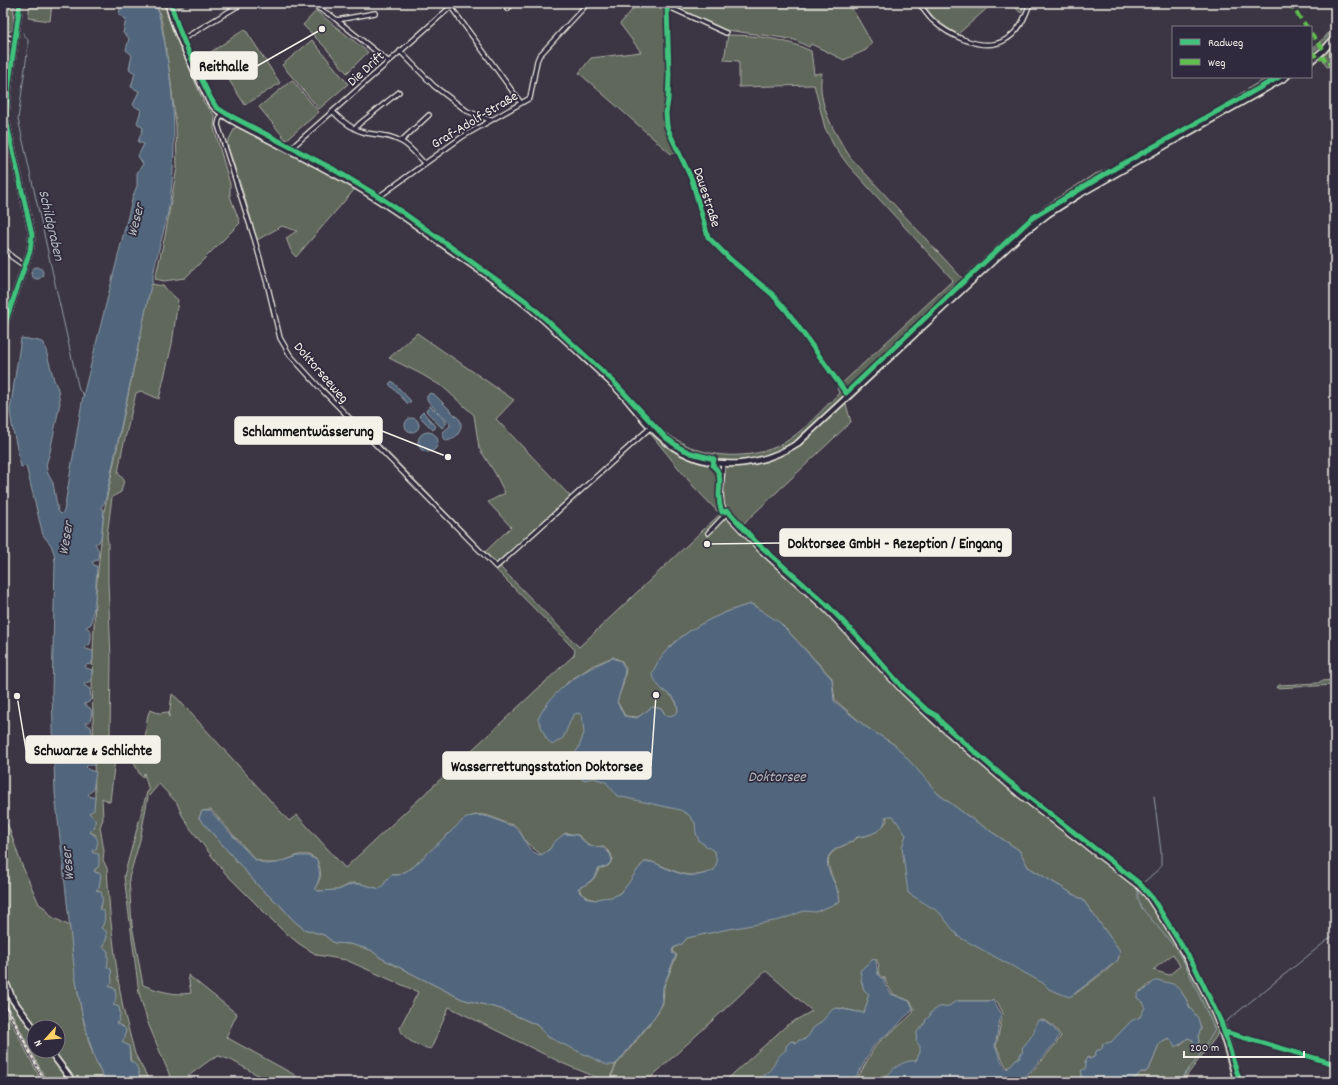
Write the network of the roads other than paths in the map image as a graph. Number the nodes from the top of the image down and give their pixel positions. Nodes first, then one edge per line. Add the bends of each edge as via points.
1 (20, 3) edge
2 (168, 3) edge
3 (243, 3) edge
4 (309, 3) edge
5 (455, 3) edge
6 (514, 3) edge
7 (588, 3) edge
8 (919, 3) edge
9 (1030, 3) edge
10 (666, 5) edge
11 (451, 7) junction
12 (507, 9) dead end
13 (375, 13) dead end
14 (337, 20) junction
15 (726, 33) dead end
16 (3, 36) edge
17 (1335, 37) edge
18 (15, 40) junction
19 (181, 40) junction
20 (400, 51) junction
21 (1312, 60) edge
22 (388, 62) junction
23 (1284, 78) edge
24 (399, 92) dead end
25 (521, 103) junction
26 (333, 112) junction
27 (222, 114) junction
28 (429, 115) dead end
29 (490, 120) junction
30 (355, 129) junction
31 (401, 141) junction
32 (289, 150) junction
33 (424, 163) junction
34 (377, 198) junction
35 (3, 247) edge
36 (25, 266) junction
37 (4, 322) edge
38 (3, 328) edge
39 (849, 396) junction
40 (651, 427) junction
41 (723, 464) junction
42 (726, 514) junction
43 (708, 532) dead end
44 (3, 976) edge
45 (27, 1019) edge
46 (56, 1059) edge
47 (73, 1082) edge
48 (1236, 1082) edge

1 - 18 main road
2 - 19 main road
3 - 19 street
4 - 14 street
5 - 11 street, Die Drift
6 - 12 street
7 - 25 street, Graf-Adolf-Straße via 539,56 530,98
8 - 9 street via 931,19 942,28 973,42 992,45 1011,36 1023,20
10 - 15 street, Dauestraße
10 - 39 street, Dauestraße via 669,75 667,126 692,180 708,237 772,294
11 - 20 street, Die Drift
11 - 25 street
13 - 14 street
14 - 22 street
16 - 18 street
17 - 21 main road
18 - 36 main road via 6,115 32,235
19 - 27 main road via 209,101
20 - 22 street, Die Drift
20 - 29 street via 434,86 467,111
22 - 26 street, Die Drift
23 - 39 main road via 1048,214 1022,234
24 - 30 street
25 - 29 street, Graf-Adolf-Straße
26 - 30 street
26 - 32 street, Die Drift
27 - 32 main road
27 - 40 street, Doktorseeweg via 218,125 255,241 280,338 290,355 309,378 496,568
28 - 31 street
29 - 33 street, Graf-Adolf-Straße
30 - 31 street
31 - 33 street
32 - 34 main road
33 - 34 street, Graf-Adolf-Straße
34 - 40 main road via 531,309 610,382
35 - 36 street
36 - 37 main road
37 - 38 main road
39 - 41 main road via 811,432 778,455 743,464
40 - 41 main road via 669,444 688,455
41 - 42 street via 721,500
42 - 43 street
42 - 48 street via 760,550 831,615 897,686 936,723 1018,794 1147,896 1189,962 1209,1003
44 - 45 main road via 13,1000
46 - 47 main road

